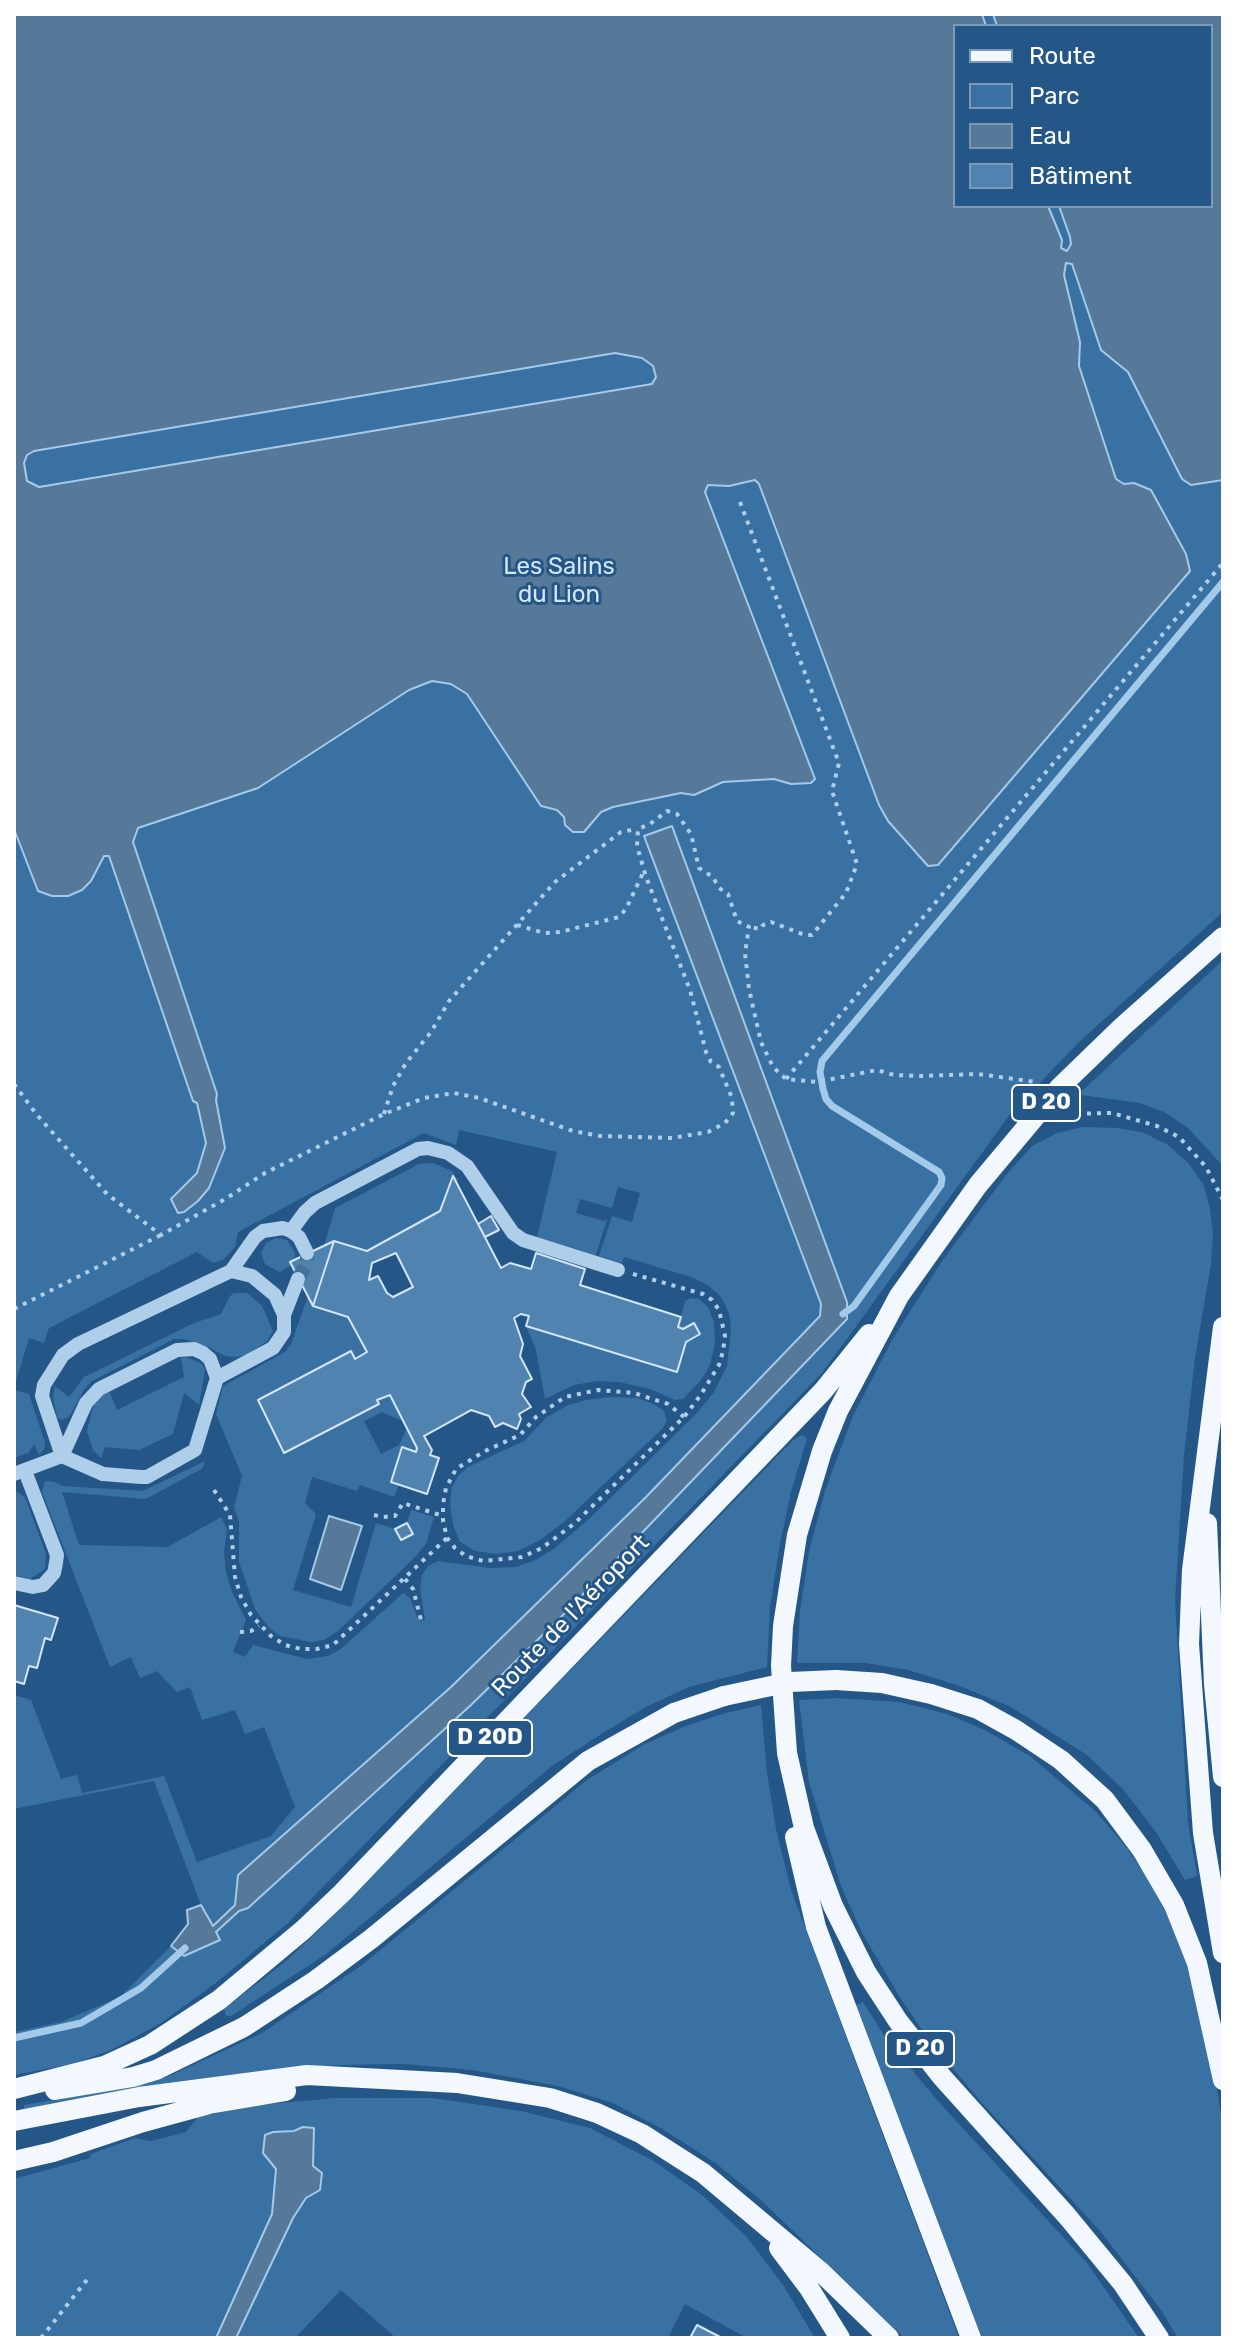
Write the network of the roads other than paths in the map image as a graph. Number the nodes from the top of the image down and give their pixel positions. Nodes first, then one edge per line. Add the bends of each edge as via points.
1 (1223, 937) edge
2 (291, 1231) junction
3 (307, 1253) dead end
4 (618, 1270) road end
5 (231, 1271) junction
6 (298, 1279) tunnel mouth
7 (899, 1296) junction
8 (284, 1315) junction
9 (1223, 1327) edge
10 (217, 1378) junction
11 (62, 1456) junction
12 (19, 1472) edge
13 (1205, 1475) junction
14 (14, 1583) edge
15 (1218, 1684) edge
16 (787, 1753) junction
17 (1223, 1777) edge
18 (1223, 1953) edge
19 (390, 2079) junction
20 (1223, 2080) edge
21 (14, 2089) edge
22 (14, 2095) edge
23 (14, 2121) edge
24 (14, 2161) edge
25 (748, 2211) junction
26 (840, 2338) edge
27 (889, 2338) edge
28 (971, 2338) edge
29 (1159, 2338) edge

1 - 7 main road, D 20 via 1060,1087 978,1185
2 - 3 street
2 - 4 street via 315,1203 428,1148 467,1166 523,1240
2 - 5 street via 263,1231
5 - 8 street via 261,1282 275,1295
5 - 11 street via 63,1355 42,1396
6 - 8 street
7 - 16 main road, D 20 via 838,1411 797,1535 781,1666
7 - 21 main road, Route de l'Aéroport / D 20D via 823,1391 303,1930 219,2000 150,2045 104,2066
8 - 10 street via 277,1344
9 - 13 main road
10 - 11 street via 195,1450 147,1477 103,1474
10 - 11 street via 210,1359 185,1349 99,1389 86,1403
11 - 12 street
12 - 14 street via 57,1555 54,1573 43,1585
13 - 15 main road
13 - 18 main road via 1189,1644 1203,1833
15 - 17 main road
16 - 28 main road via 795,1836 816,1927
16 - 29 main road, D 20 via 819,1873 866,1972 942,2077 1067,2216
19 - 23 main road via 307,2075 139,2097
19 - 24 main road via 209,2104
19 - 25 main road via 501,2089 597,2113 703,2173
20 - 22 main road, bridge via 1197,1963 1174,1905 1105,1800 1061,1760 978,1709 882,1683 836,1680 790,1682 674,1713 588,1761 371,1939 244,2027 133,2077
25 - 26 main road via 809,2288
25 - 27 main road

